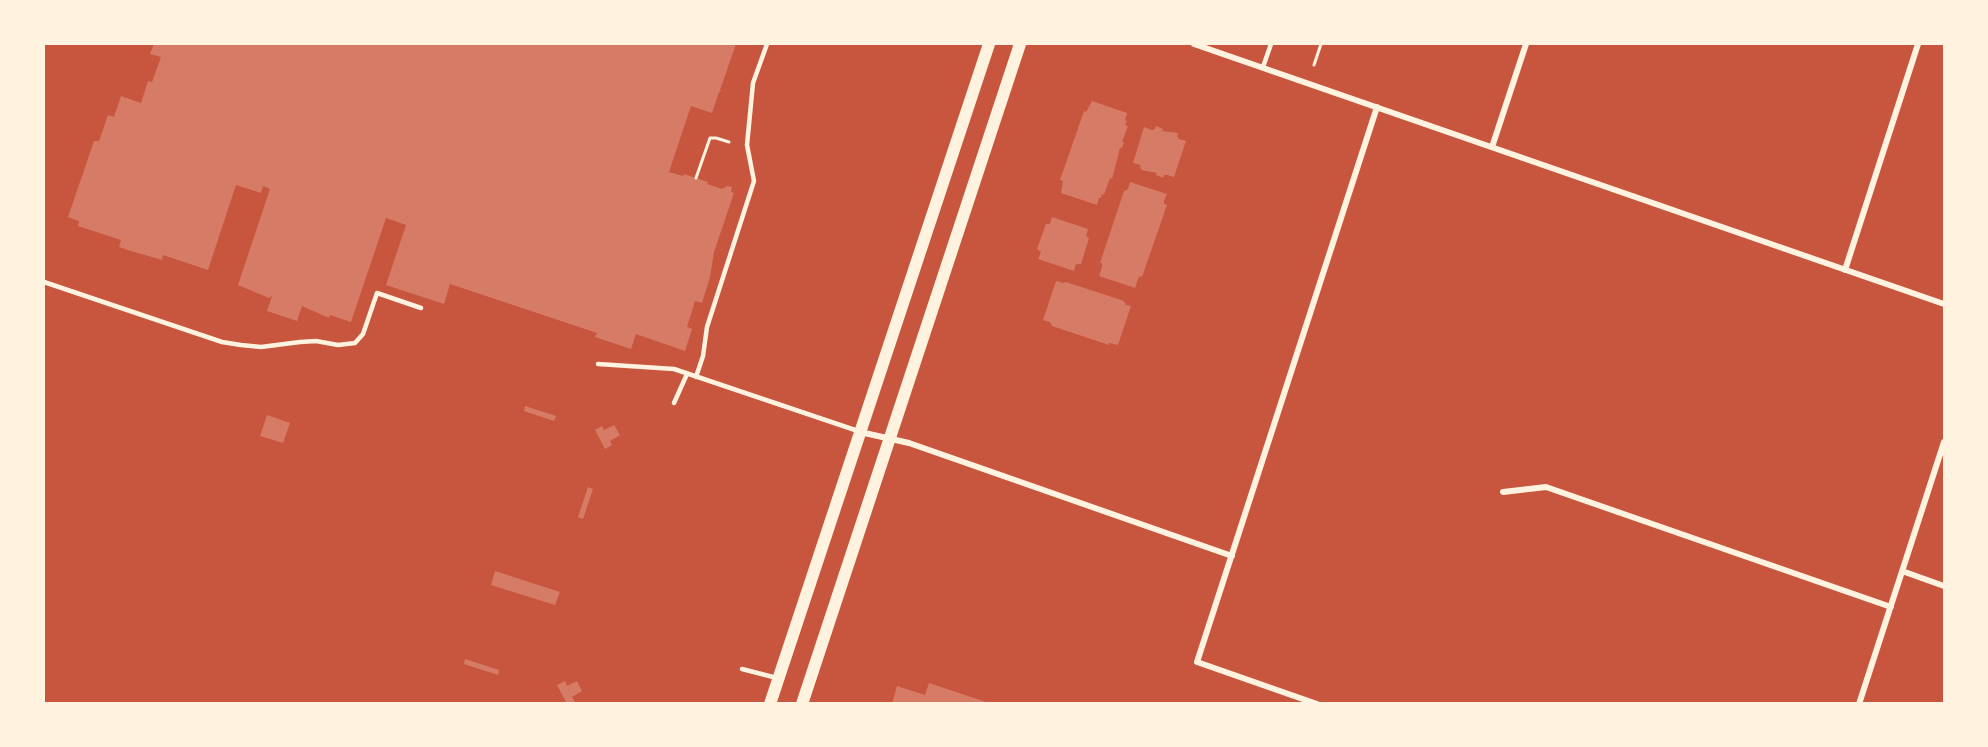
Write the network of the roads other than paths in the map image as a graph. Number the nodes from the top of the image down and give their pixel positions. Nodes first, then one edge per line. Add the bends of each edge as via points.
1 (767, 44) edge
2 (989, 44) edge
3 (1020, 44) edge
4 (1194, 44) edge
5 (1271, 44) edge
6 (1526, 44) edge
7 (1918, 44) edge
8 (1263, 67) junction
9 (1377, 107) junction
10 (1492, 147) junction
11 (1845, 270) junction
12 (44, 282) edge
13 (1944, 304) edge
14 (421, 308) dead end
15 (598, 364) dead end
16 (687, 374) junction
17 (696, 377) junction
18 (674, 403) dead end
19 (860, 432) junction
20 (890, 438) junction
21 (1944, 442) edge
22 (1503, 492) dead end
23 (1232, 555) junction
24 (1902, 571) junction
25 (1944, 586) edge
26 (1891, 607) junction
27 (742, 669) dead end
28 (778, 679) junction
29 (770, 704) edge
30 (802, 704) edge
31 (1317, 704) edge
32 (1859, 704) edge

1 - 17 lane via 753,83 747,145 754,181 707,327
2 - 19 main road
3 - 20 main road
4 - 8 street
5 - 8 lane
6 - 10 street
7 - 11 street
8 - 9 street
9 - 10 street
9 - 23 street
10 - 11 street
11 - 13 street
12 - 14 lane via 241,345 355,343 363,334 377,293
15 - 16 lane via 674,369
16 - 17 lane
16 - 18 lane
17 - 19 lane
19 - 20 street
19 - 28 main road
20 - 23 street
20 - 30 main road
21 - 24 street
22 - 26 street via 1546,487
23 - 31 street via 1197,662
24 - 25 street
24 - 26 street
26 - 32 street
27 - 28 lane
28 - 29 main road

